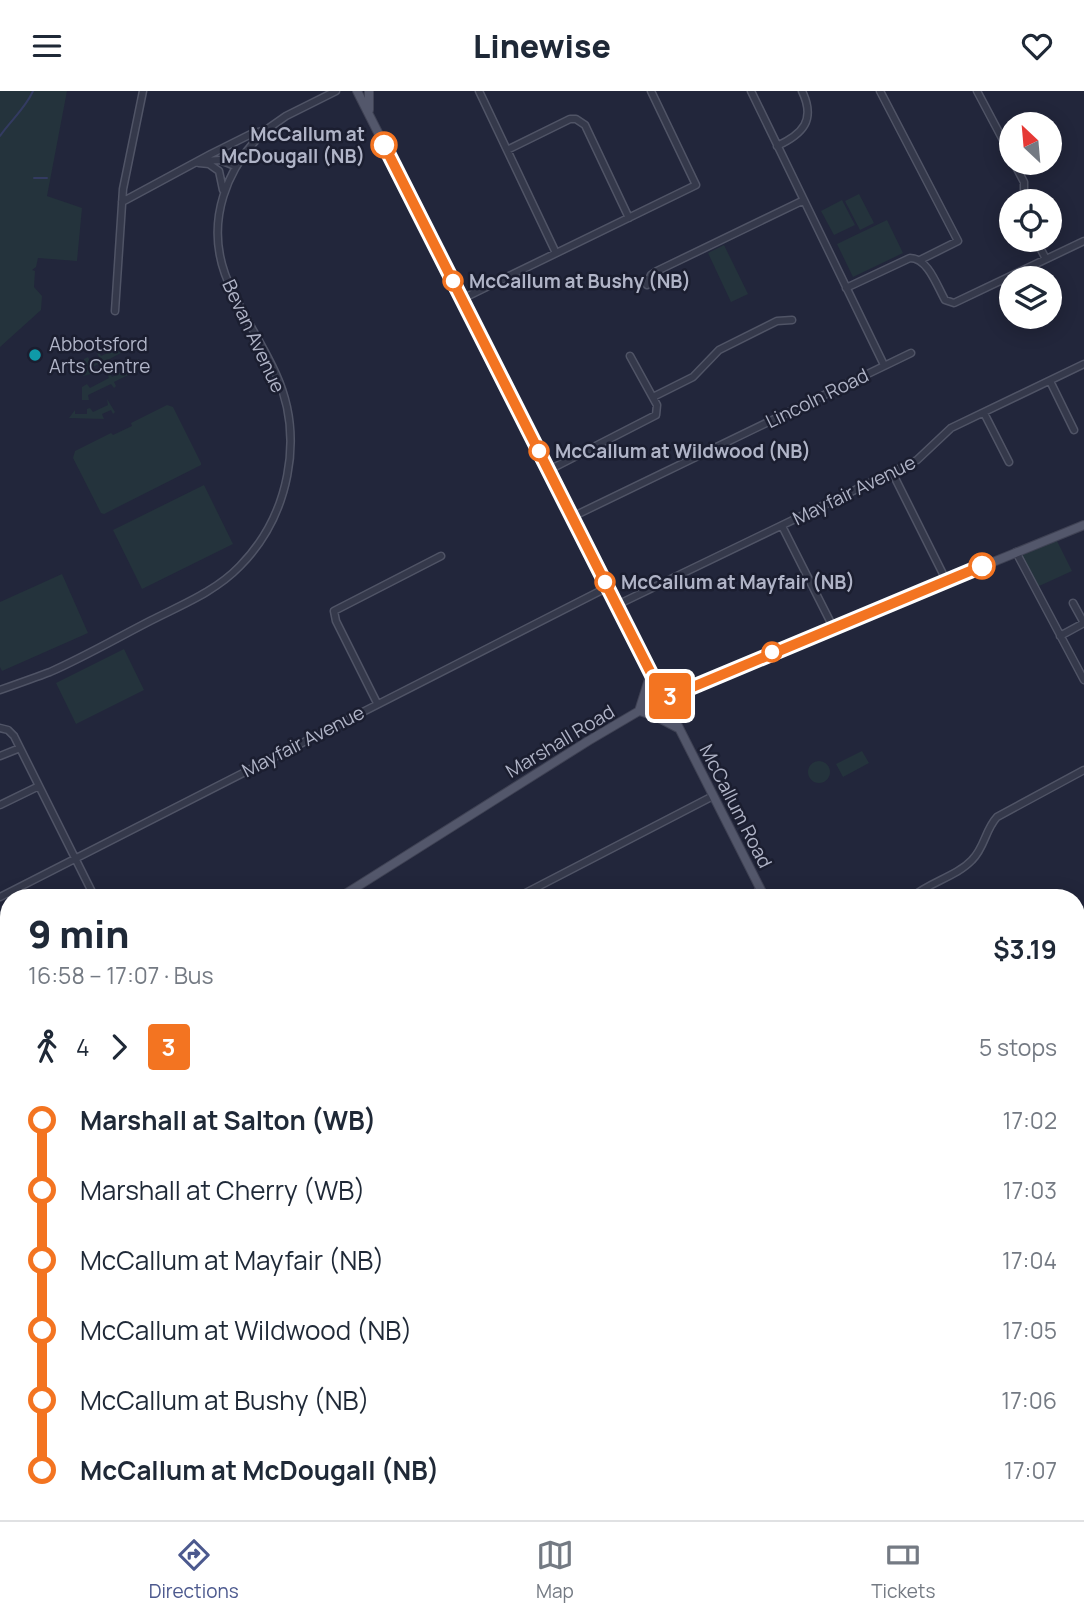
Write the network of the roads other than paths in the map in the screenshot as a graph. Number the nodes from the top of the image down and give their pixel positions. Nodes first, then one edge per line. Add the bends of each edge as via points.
1 (143, 91) edge
2 (336, 91) edge
3 (357, 91) edge
4 (369, 91) edge
5 (480, 91) edge
6 (651, 91) edge
7 (751, 91) edge
8 (803, 91) edge
9 (880, 91) edge
10 (977, 91) edge
11 (369, 116) junction
12 (266, 130) junction
13 (999, 132) edge
14 (777, 146) junction
15 (508, 150) junction
16 (197, 163) junction
17 (235, 166) junction
18 (223, 193) junction
19 (804, 200) junction
20 (122, 202) junction
21 (629, 218) junction
22 (1084, 241) edge
23 (1042, 252) edge
24 (556, 253) junction
25 (1046, 259) junction
26 (920, 260) junction
27 (648, 283) dead end
28 (846, 288) junction
29 (462, 299) junction
30 (116, 311) dead end
31 (792, 320) dead end
32 (911, 353) dead end
33 (630, 356) dead end
34 (884, 365) junction
35 (1084, 365) edge
36 (1049, 381) junction
37 (653, 397) junction
38 (984, 413) junction
39 (1074, 430) dead end
40 (1009, 462) dead end
41 (549, 470) junction
42 (892, 472) junction
43 (572, 517) junction
44 (1084, 525) edge
45 (782, 526) junction
46 (1016, 552) junction
47 (441, 556) dead end
48 (946, 580) junction
49 (608, 587) junction
50 (1073, 603) dead end
51 (617, 605) junction
52 (1084, 623) edge
53 (833, 627) junction
54 (1060, 636) junction
55 (651, 673) junction
56 (1084, 680) edge
57 (0, 689) edge
58 (664, 699) junction
59 (377, 703) junction
60 (639, 711) junction
61 (0, 728) edge
62 (678, 729) junction
63 (20, 748) junction
64 (0, 756) edge
65 (1084, 770) edge
66 (38, 786) junction
67 (713, 796) junction
68 (0, 805) edge
69 (75, 858) junction
70 (15, 889) edge
71 (90, 889) edge
72 (353, 889) edge
73 (533, 889) edge
74 (760, 889) edge
75 (926, 889) edge

1 - 20 street
2 - 12 street
3 - 11 main road, McCallum Road
4 - 11 main road
5 - 15 street
6 - 21 street via 696,185
7 - 14 street
8 - 14 street via 809,110 806,124 795,137
9 - 26 street via 958,241
10 - 13 street
11 - 29 main road, McCallum Road
12 - 16 street
12 - 17 street, Bevan Avenue
14 - 19 street
15 - 21 street via 570,120 581,121
15 - 24 street
16 - 17 street via 210,159
16 - 18 street via 209,163 219,171
16 - 20 street
17 - 18 street, Bevan Avenue
18 - 57 street, Bevan Avenue via 218,227 222,265 276,375 288,416 290,463 275,516 253,552 211,590 51,671
19 - 27 street via 657,271
19 - 28 street
20 - 30 street
21 - 24 street
22 - 25 street
23 - 25 street
24 - 29 street
25 - 26 street via 948,305
26 - 28 street via 910,258
28 - 34 street
29 - 41 main road, McCallum Road
31 - 37 street via 777,321 719,350 693,377
32 - 34 street, Lincoln Road
33 - 37 street
34 - 43 street, Lincoln Road
35 - 36 street, Mayfair Avenue
36 - 38 street, Mayfair Avenue
36 - 39 street
37 - 41 street via 658,409 653,418
38 - 40 street
38 - 42 street, Mayfair Avenue via 951,429 923,456
41 - 43 main road, McCallum Road
42 - 45 street, Mayfair Avenue
42 - 48 street
43 - 49 main road, McCallum Road
44 - 46 main road, Marshall Road
45 - 51 street, Mayfair Avenue
45 - 53 street
46 - 48 main road, Marshall Road
46 - 54 street
47 - 59 street via 334,611
48 - 53 main road, Marshall Road
49 - 51 main road, McCallum Road
49 - 59 street, Mayfair Avenue
50 - 52 street
51 - 55 main road, McCallum Road
52 - 54 street
53 - 58 main road, Marshall Road
54 - 56 street
55 - 58 main road, McCallum Road
55 - 60 main road
58 - 60 main road, Marshall Road
58 - 62 main road, McCallum Road
59 - 69 street, Mayfair Avenue
60 - 62 main road
60 - 72 main road, Marshall Road
61 - 63 street via 11,732
62 - 67 main road, McCallum Road
63 - 64 street
63 - 66 street
65 - 75 street via 997,817 970,862
66 - 68 street
66 - 69 street
67 - 73 street
67 - 74 main road, McCallum Road
69 - 70 street, Mayfair Avenue
69 - 71 street

